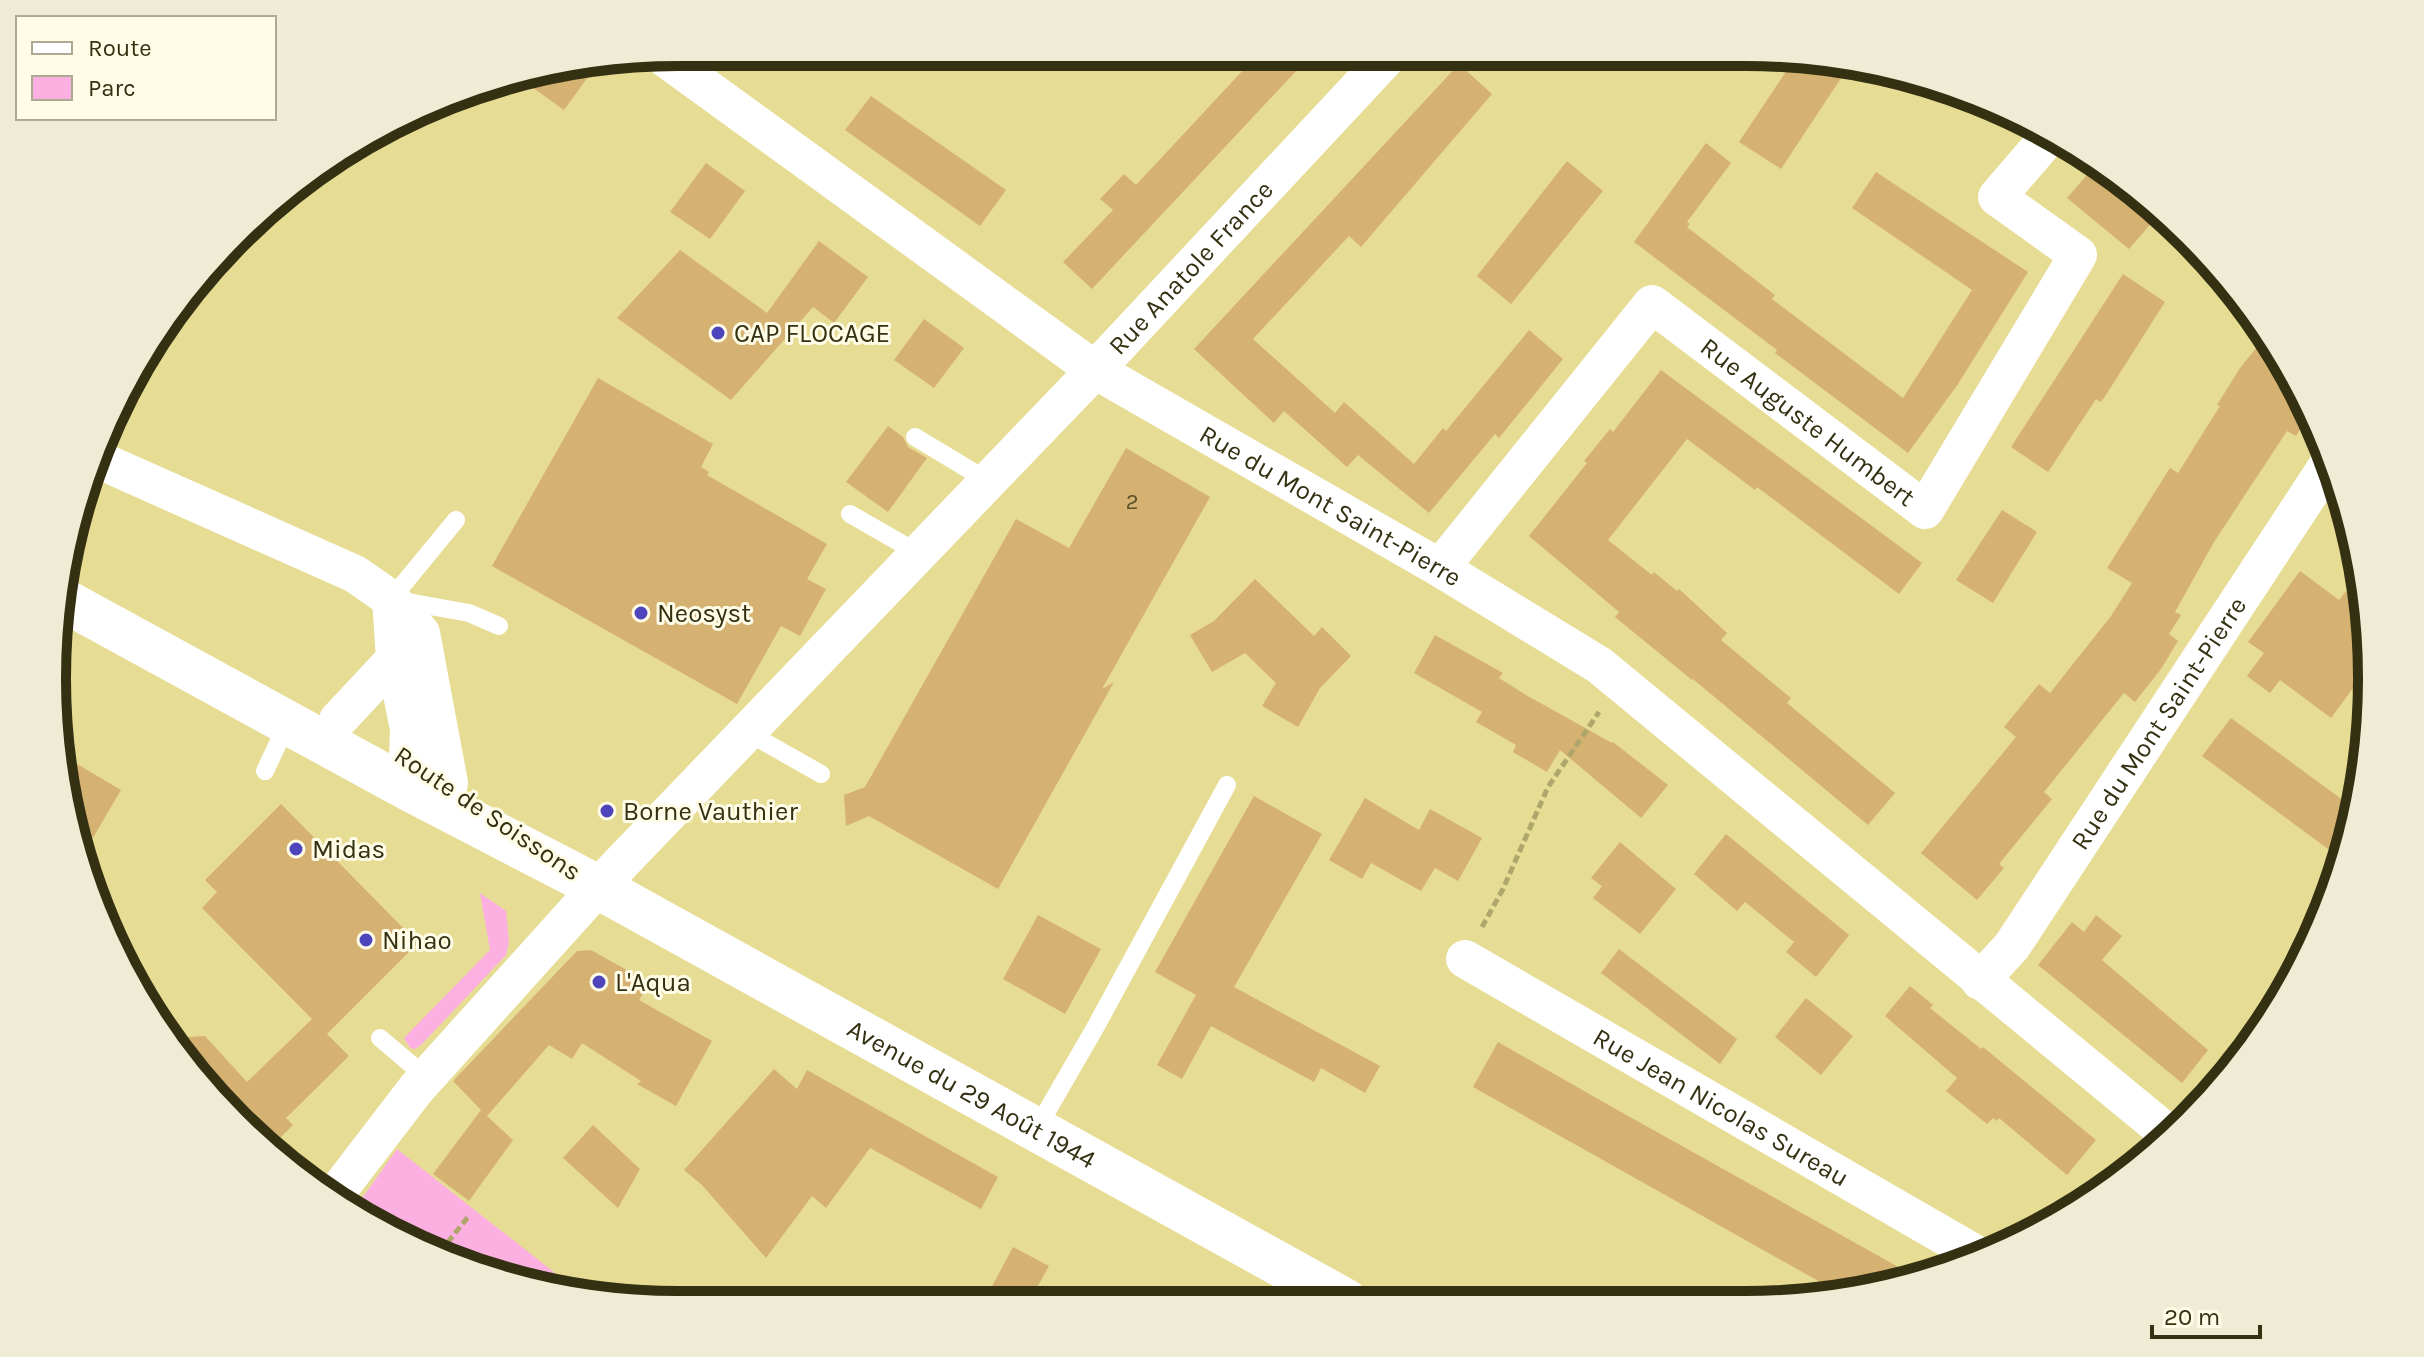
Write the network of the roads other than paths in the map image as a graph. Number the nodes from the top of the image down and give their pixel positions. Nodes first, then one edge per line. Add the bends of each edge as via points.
1 (689, 66) edge
2 (1379, 66) edge
3 (2043, 143) edge
4 (1095, 370) junction
5 (915, 437) dead end
6 (106, 463) edge
7 (2322, 474) edge
8 (988, 481) junction
9 (850, 514) dead end
10 (456, 520) dead end
11 (918, 553) junction
12 (1440, 568) junction
13 (75, 578) edge
14 (391, 599) junction
15 (70, 604) edge
16 (499, 626) dead end
17 (395, 659) junction
18 (338, 720) junction
19 (288, 722) junction
20 (747, 732) junction
21 (265, 771) dead end
22 (821, 774) dead end
23 (422, 776) junction
24 (1227, 785) dead end
25 (598, 887) junction
26 (1465, 959) road end
27 (1980, 981) junction
28 (380, 1038) dead end
29 (426, 1077) junction
30 (2161, 1128) edge
31 (1036, 1130) junction
32 (349, 1195) edge
33 (1967, 1249) edge
34 (1328, 1291) edge

1 - 4 street, Rue du Mont Saint-Pierre
2 - 4 street, Rue Anatole France
3 - 12 street, Rue Auguste Humbert via 1997,197 2078,255 1925,510 1652,304
4 - 8 street, Rue Anatole France
4 - 12 street, Rue du Mont Saint-Pierre
5 - 8 lane
6 - 14 street via 355,574
7 - 27 street, Rue du Mont Saint-Pierre via 2012,946
8 - 11 street, Rue Anatole France
9 - 11 lane
10 - 14 lane
11 - 20 street, Rue Anatole France
12 - 27 street, Rue du Mont Saint-Pierre via 1599,665
13 - 18 main road, Route de Soissons
14 - 16 lane via 469,613
14 - 17 street
14 - 23 street via 421,633
15 - 19 main road, Route de Soissons
17 - 18 street
17 - 23 street
18 - 23 main road, Route de Soissons
19 - 21 lane
19 - 23 main road, Route de Soissons
20 - 22 lane
20 - 25 street, Rue Anatole France
23 - 25 main road, Route de Soissons via 475,798
24 - 31 lane
25 - 29 street, Rue Anatole France
25 - 31 main road, Avenue du 29 Août 1944
26 - 33 street, Rue Jean Nicolas Sureau
27 - 30 street, Rue du Mont Saint-Pierre
28 - 29 lane
29 - 32 street, Rue Anatole France
31 - 34 main road, Avenue du 29 Août 1944

